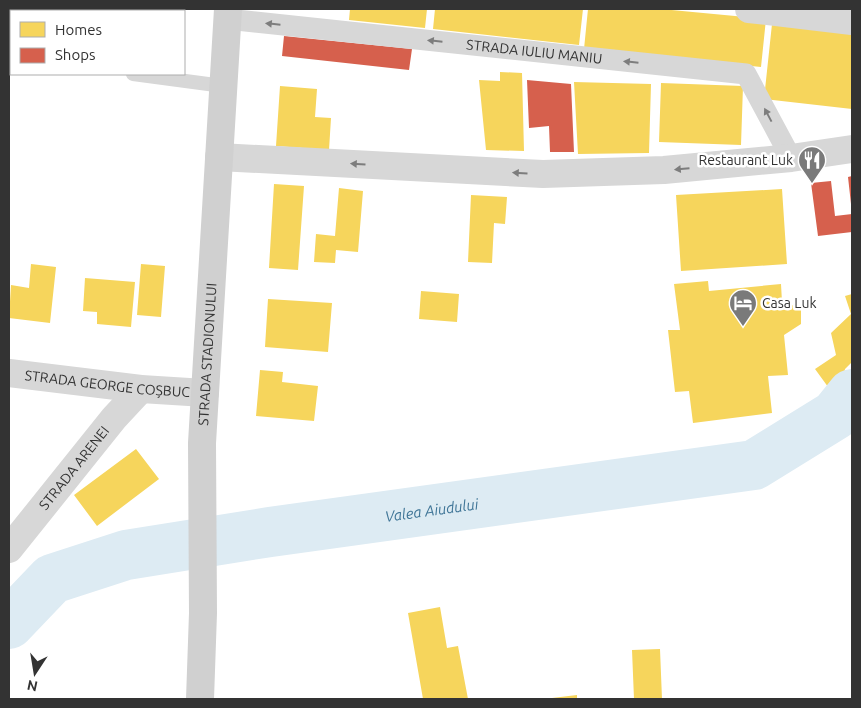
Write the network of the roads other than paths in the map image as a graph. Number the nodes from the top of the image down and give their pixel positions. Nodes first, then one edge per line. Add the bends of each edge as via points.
1 (749, 9) edge
2 (228, 14) edge
3 (852, 21) edge
4 (140, 75) edge
5 (223, 86) junction
6 (852, 149) edge
7 (219, 157) junction
8 (791, 158) junction
9 (9, 373) edge
10 (141, 388) junction
11 (205, 393) junction
12 (9, 549) edge
13 (200, 699) edge

1 - 3 street
2 - 5 main road, STRADA STADIONULUI
8 -> 2 street, STRADA IULIU MANIU via 746,74
4 - 5 lane
5 - 7 main road, STRADA STADIONULUI
6 - 8 street
8 -> 7 street via 664,170 543,174
7 - 11 main road, STRADA STADIONULUI
9 - 10 street, STRADA GEORGE COȘBUC
10 - 11 street, STRADA GEORGE COȘBUC
10 - 12 street, STRADA ARENEI
11 - 13 main road, STRADA STADIONULUI

